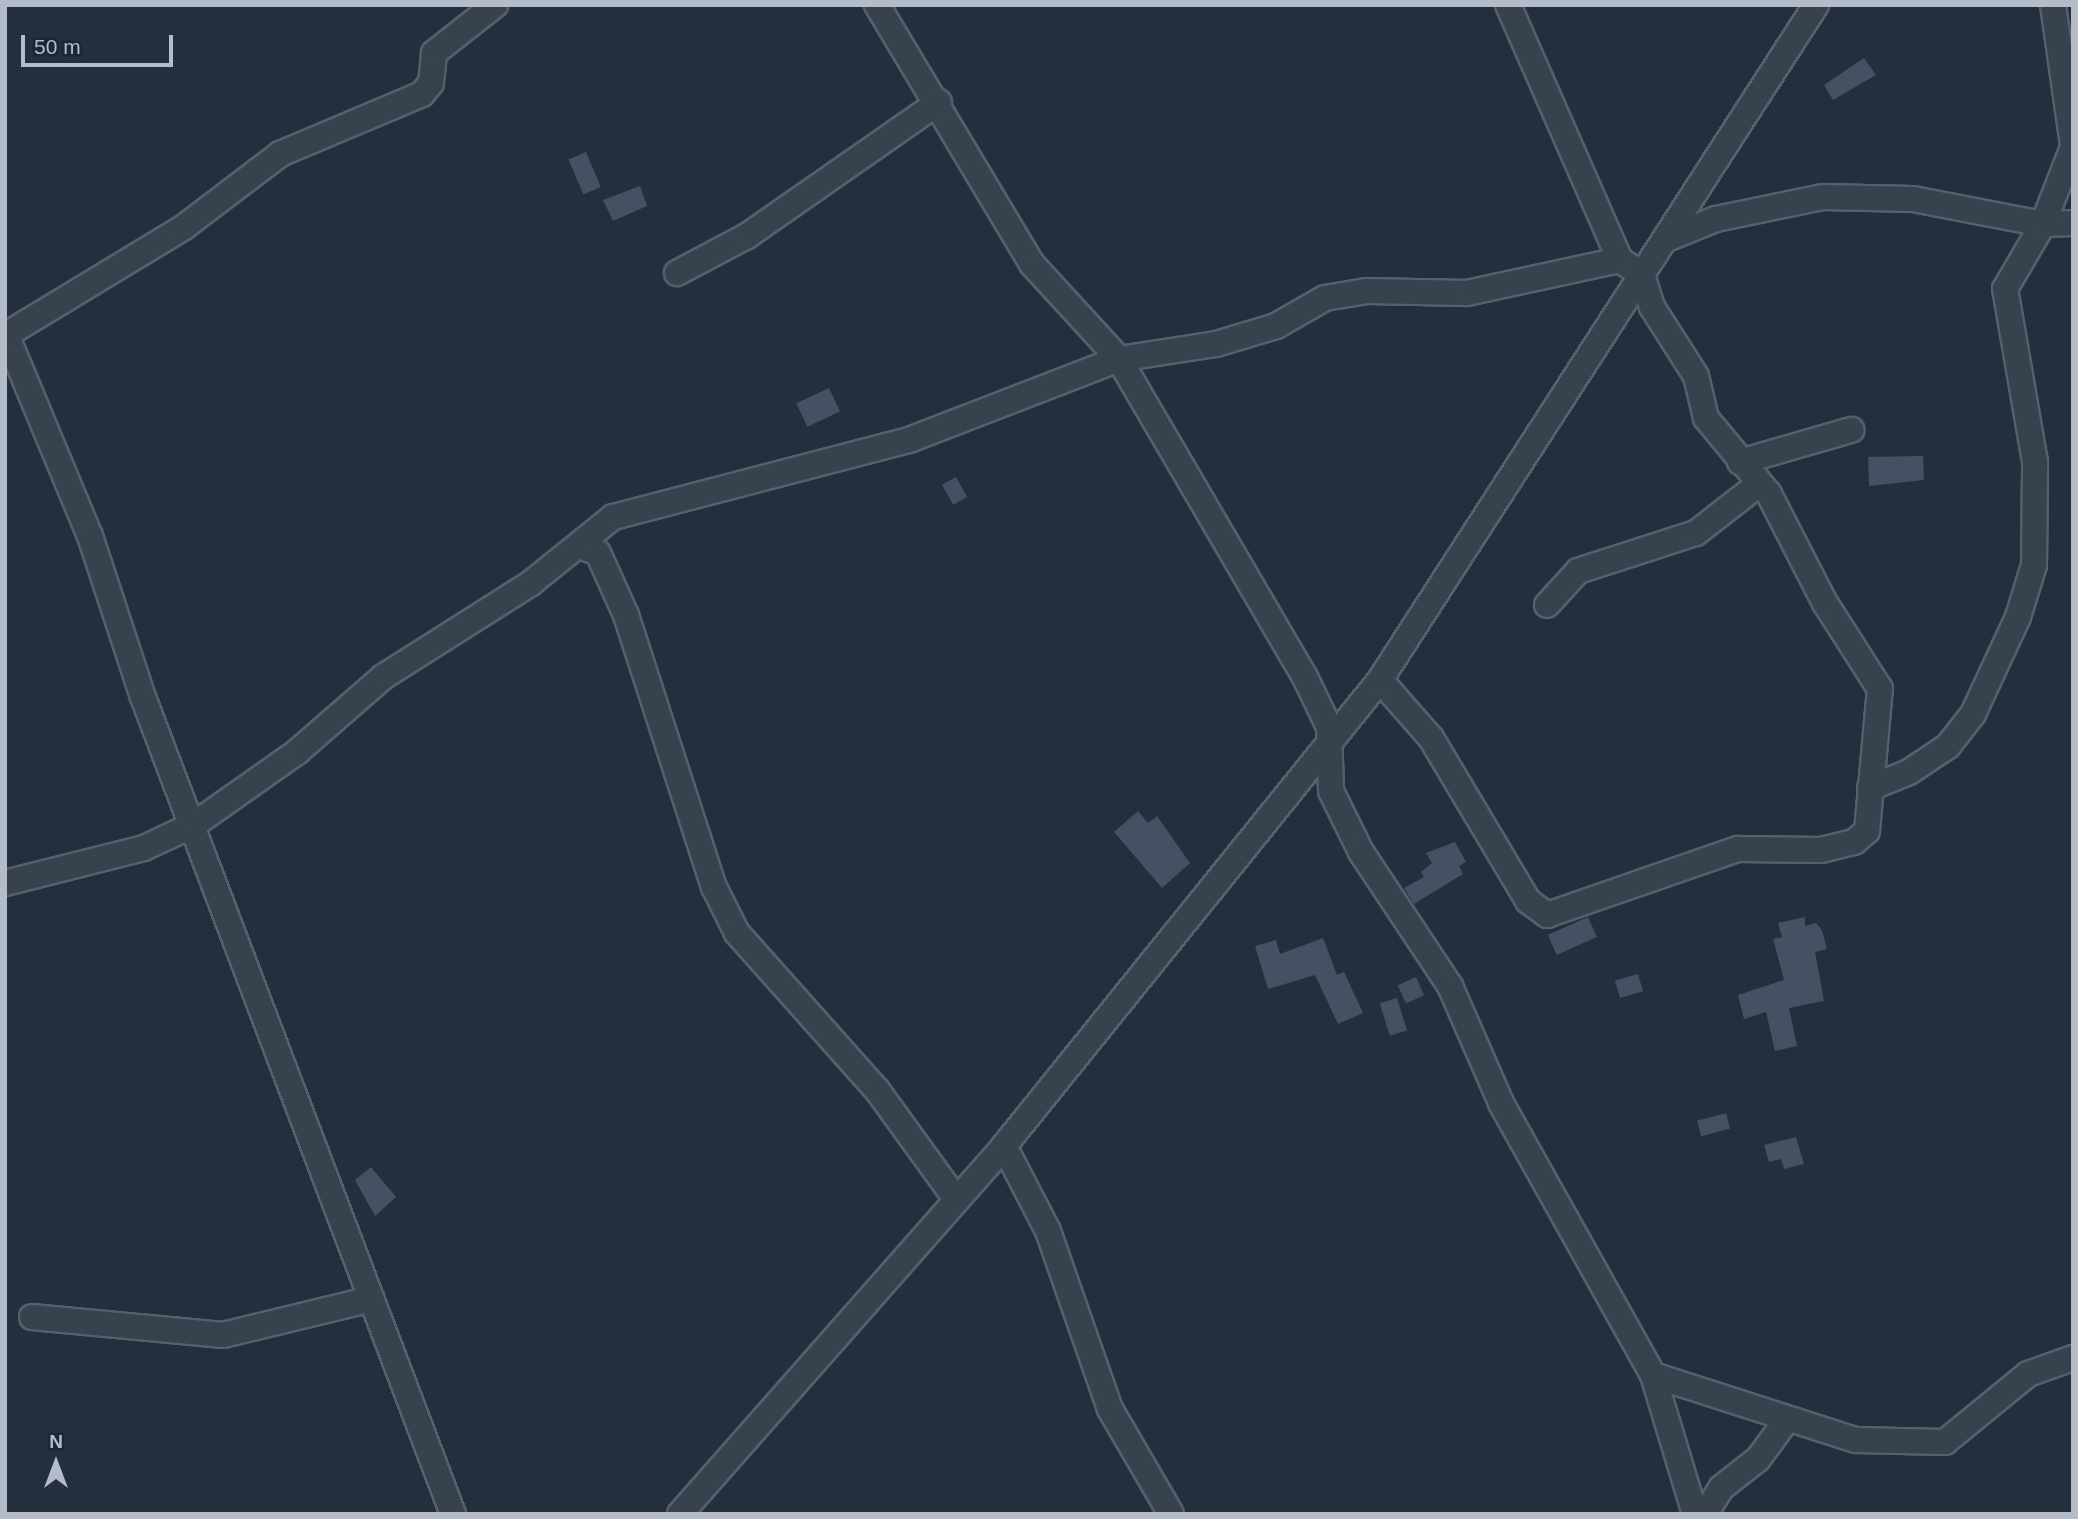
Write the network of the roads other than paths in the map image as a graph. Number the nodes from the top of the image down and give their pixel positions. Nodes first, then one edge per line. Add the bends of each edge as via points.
1 (495, 5) edge
2 (877, 5) edge
3 (1508, 5) edge
4 (1816, 5) edge
5 (2053, 5) edge
6 (939, 102) junction
7 (2073, 146) edge
8 (2043, 223) junction
9 (2073, 223) edge
10 (1667, 239) junction
11 (1620, 260) junction
12 (677, 273) dead end
13 (1642, 274) junction
14 (6, 333) edge
15 (1119, 359) junction
16 (1851, 430) dead end
17 (1740, 462) junction
18 (1759, 484) junction
19 (583, 547) junction
20 (1548, 605) dead end
21 (1380, 680) junction
22 (1328, 747) junction
23 (1870, 788) junction
24 (195, 824) junction
25 (5, 883) edge
26 (1004, 1146) junction
27 (956, 1199) junction
28 (372, 1299) junction
29 (32, 1318) dead end
30 (2073, 1358) edge
31 (1653, 1375) junction
32 (1787, 1421) junction
33 (453, 1514) edge
34 (680, 1514) edge
35 (1171, 1514) edge
36 (1695, 1514) edge
37 (1705, 1514) edge

1 - 14 street via 434,53 431,83 422,94 280,154 184,227
2 - 6 street
3 - 11 street
4 - 10 street via 1735,121
5 - 7 street
6 - 12 street via 747,236
6 - 15 street via 1032,264
7 - 8 street
8 - 9 street
8 - 10 street via 1913,199 1824,197 1716,219
8 - 23 street via 2005,289 2035,462 2034,565 2022,604 1973,714 1948,746 1909,772
10 - 13 street
11 - 13 street
11 - 15 street via 1467,293 1367,291 1325,298 1276,327 1216,344
13 - 17 street via 1651,307 1696,376 1706,418
13 - 21 street
14 - 24 street via 90,536 143,697
15 - 19 street via 909,440 613,516
15 - 22 street via 1315,695 1329,727
16 - 17 street
17 - 18 street
18 - 20 street via 1696,533 1578,570
18 - 23 street via 1881,689
19 - 24 street via 383,677 297,752
19 - 27 street via 598,553 626,615 714,887 737,933 877,1090
21 - 22 street
21 - 23 street via 1431,738 1528,901 1547,915 1738,849 1821,850 1854,842 1867,831
22 - 26 street
22 - 31 street via 1331,791 1361,852 1451,986 1500,1104
24 - 25 street via 144,848
24 - 28 street
26 - 27 street
26 - 35 street via 1048,1231 1110,1409
27 - 34 street
28 - 29 street via 223,1335
28 - 33 street
30 - 32 street via 2028,1374 1945,1442 1856,1440
31 - 32 street
31 - 36 street
32 - 37 street via 1758,1459 1721,1488

